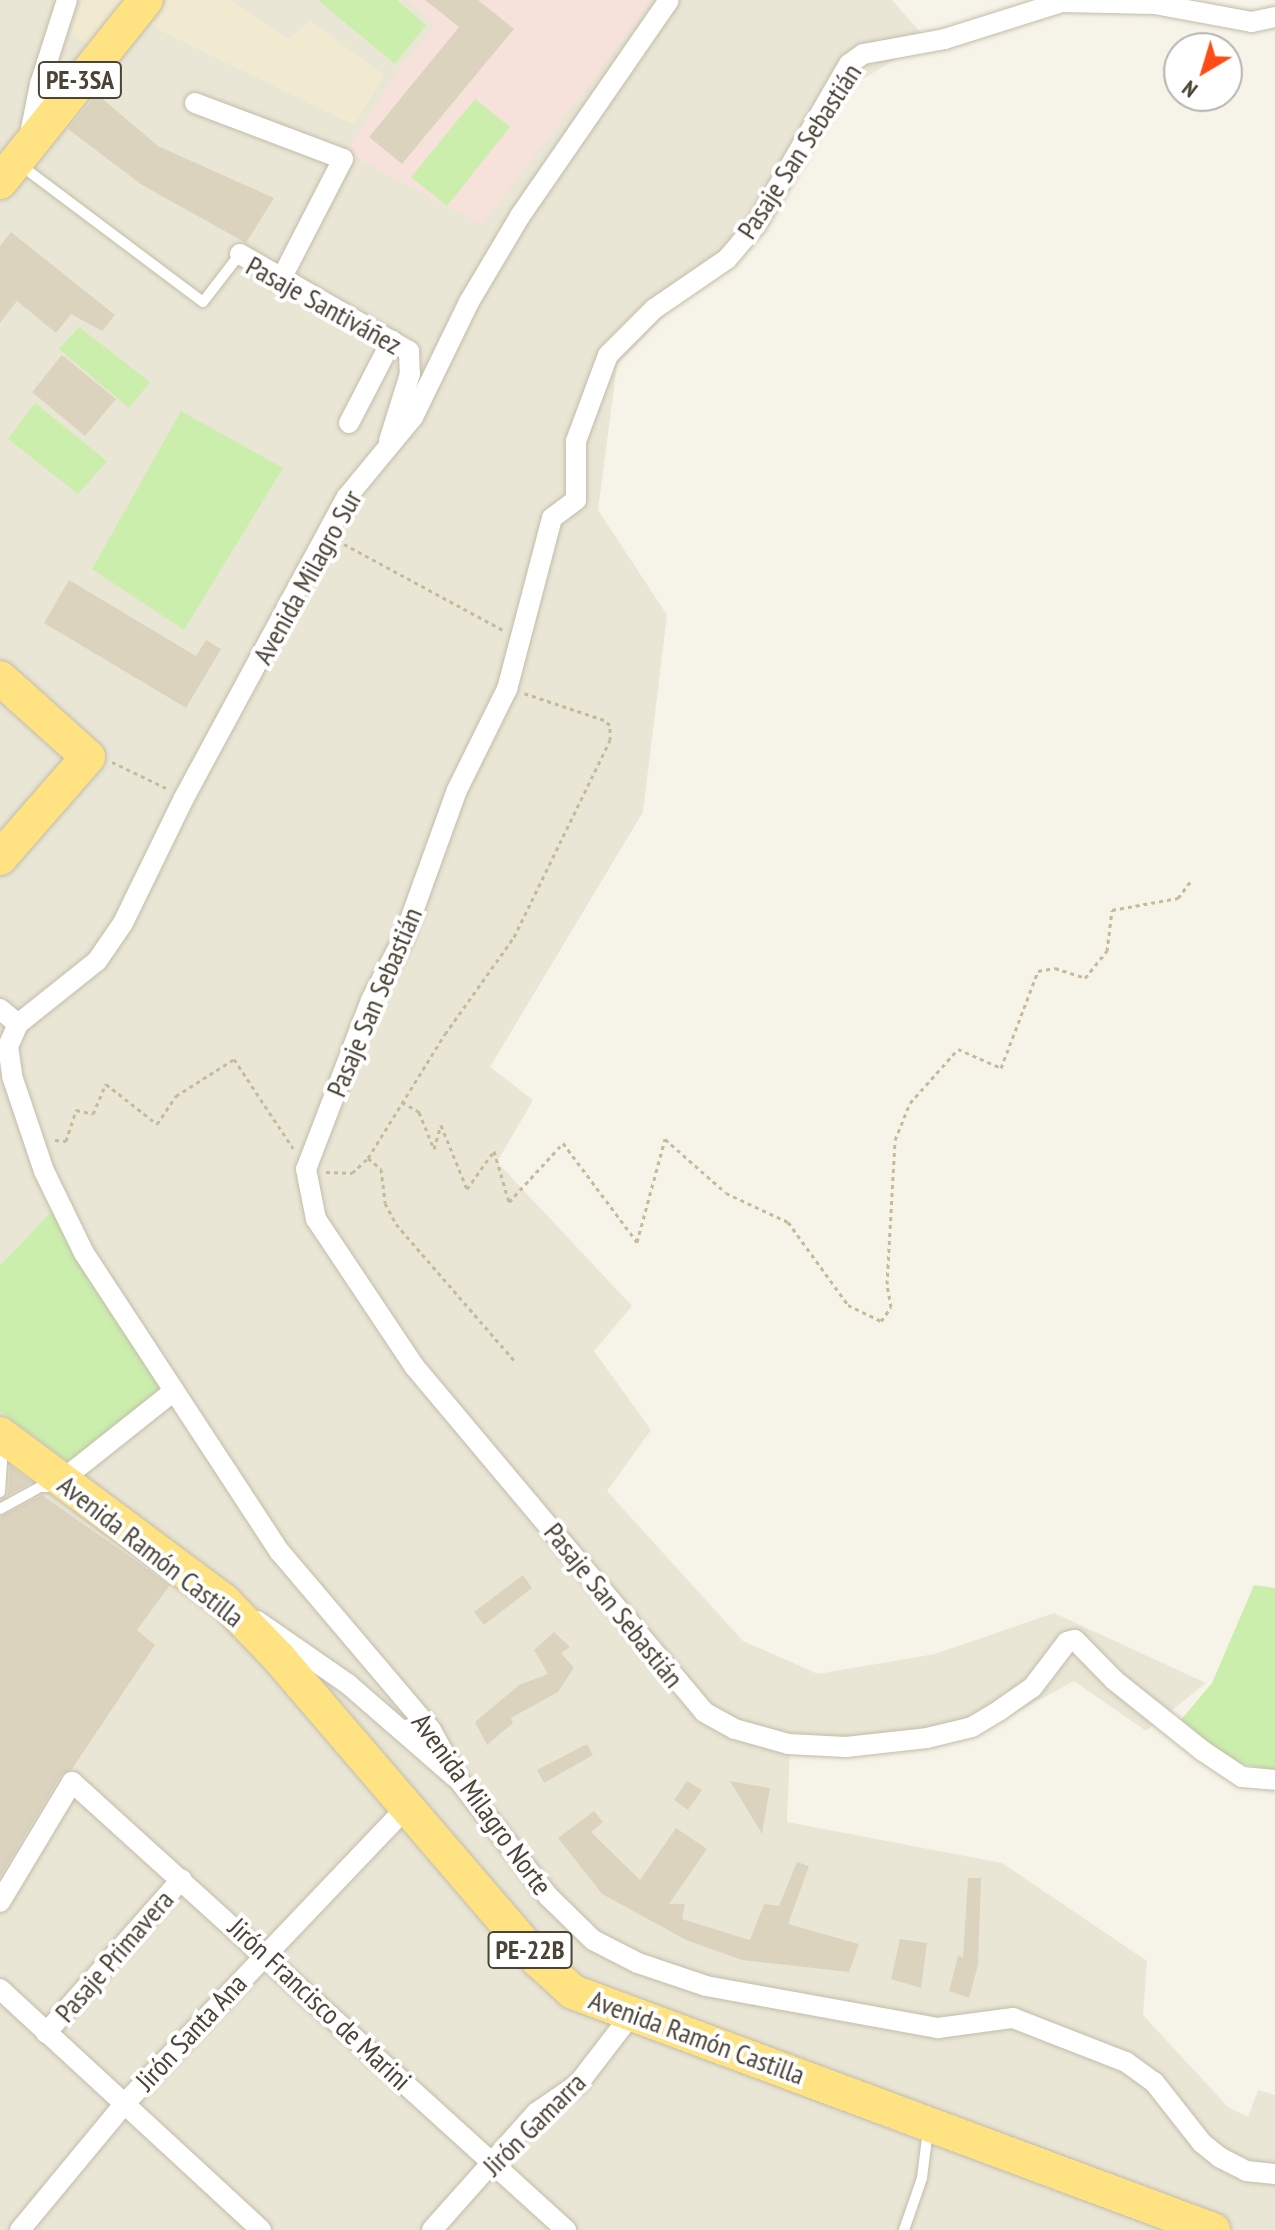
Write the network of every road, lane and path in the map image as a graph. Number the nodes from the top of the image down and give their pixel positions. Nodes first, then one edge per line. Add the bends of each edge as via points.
1 (67, 0) edge
2 (146, 0) edge
3 (669, 0) edge
4 (1275, 17) edge
5 (195, 103) dead end
6 (15, 163) edge
7 (240, 254) joint
8 (280, 281) junction
9 (392, 340) junction
10 (349, 423) dead end
11 (387, 449) junction
12 (327, 535) junction
13 (521, 639) junction
14 (0, 678) edge
15 (507, 689) junction
16 (88, 757) junction
17 (184, 798) junction
18 (0, 858) edge
19 (1191, 881) dead end
20 (0, 1009) edge
21 (18, 1024) junction
22 (402, 1102) junction
23 (35, 1137) junction
24 (368, 1158) junction
25 (308, 1164) junction
26 (514, 1360) dead end
27 (174, 1391) junction
28 (1, 1435) edge
29 (69, 1485) junction
30 (0, 1492) edge
31 (0, 1509) edge
32 (224, 1601) junction
33 (458, 1779) junction
34 (1275, 1780) edge
35 (406, 1808) junction
36 (182, 1879) junction
37 (0, 1902) edge
38 (265, 1953) junction
39 (0, 1989) edge
40 (631, 2015) junction
41 (46, 2033) junction
42 (126, 2102) junction
43 (929, 2120) junction
44 (493, 2164) junction
45 (1275, 2174) edge
46 (20, 2230) edge
47 (261, 2230) edge
48 (432, 2230) edge
49 (566, 2230) edge
50 (904, 2230) edge
51 (1213, 2230) edge

1 - 6 street
2 - 6 highway, PE-3SA
3 - 11 street, Avenida Milagro Sur via 520,216 469,302 413,417
4 - 13 street, Pasaje San Sebastián via 1252,22 1155,4 1062,2 945,39 863,54 849,64 756,225 727,259 654,309 608,355 576,441 576,500 552,518
5 - 8 street via 343,159
6 - 7 lane, Pasaje Santiváñez via 203,302
7 - 8 street, Pasaje Santiváñez
8 - 9 street, Pasaje Santiváñez
9 - 10 street
9 - 11 street, Pasaje Santiváñez via 411,358
11 - 12 street, Avenida Milagro Sur via 347,497
12 - 13 path
12 - 17 street, Avenida Milagro Sur
13 - 15 street, Pasaje San Sebastián
14 - 16 highway
15 - 22 path via 604,720 610,725 610,740 531,910
15 - 25 street, Pasaje San Sebastián via 457,790 403,939 371,1000
16 - 17 path via 121,764
16 - 18 highway
17 - 21 street, Avenida Milagro Sur via 123,923 97,961
19 - 22 path via 1178,898 1112,910 1107,951 1085,978 1055,968 1038,971 1001,1068 958,1049 910,1103 895,1140 887,1284 891,1307 881,1321 848,1305 788,1222 726,1193 665,1139 637,1242 563,1143 509,1202 494,1151 467,1189 441,1125 434,1149 419,1112
20 - 21 street
21 - 23 street, Avenida Milagro Norte via 8,1046 12,1076
22 - 24 path
23 - 25 path via 66,1141 76,1110 93,1114 106,1084 157,1124 176,1096 234,1059 286,1144
23 - 27 street, Avenida Milagro Norte via 44,1171 84,1253
24 - 25 path via 352,1173
24 - 26 path via 381,1169 385,1203 396,1224
25 - 34 street, Pasaje San Sebastián via 316,1219 414,1366 704,1712 735,1729 788,1744 846,1747 927,1738 972,1727 1000,1710 1032,1688 1067,1642 1075,1640 1114,1680 1203,1751 1242,1777
27 - 29 street
27 - 33 street, Avenida Milagro Norte via 280,1552 431,1730
28 - 29 highway, Avenida Ramón Castilla / PE-22B
28 - 30 lane
29 - 31 lane via 40,1487
29 - 32 highway, Avenida Ramón Castilla / PE-22B
32 - 33 street via 297,1644
32 - 35 highway, Avenida Ramón Castilla / PE-22B
33 - 45 street, Avenida Milagro Norte via 549,1897 593,1940 638,1963 706,1986 938,2028 1013,2018 1126,2062 1154,2082 1219,2157 1246,2171
35 - 38 street, Jirón Santa Ana
35 - 40 highway, Avenida Ramón Castilla / PE-22B via 562,1982 573,1992
36 - 37 street, Jirón Francisco de Marini via 72,1782
36 - 38 street, Jirón Francisco de Marini
36 - 41 street, Pasaje Primavera
38 - 42 street, Jirón Santa Ana
38 - 44 street, Jirón Francisco de Marini
39 - 41 street
40 - 43 highway, Avenida Ramón Castilla / PE-22B
40 - 44 street, Jirón Gamarra via 578,2084 536,2113
41 - 42 street
42 - 46 street, Jirón Santa Ana
42 - 47 street
43 - 50 lane via 922,2178
43 - 51 highway, Avenida Ramón Castilla / PE-22B
44 - 48 street, Jirón Gamarra
44 - 49 street, Jirón Francisco de Marini

